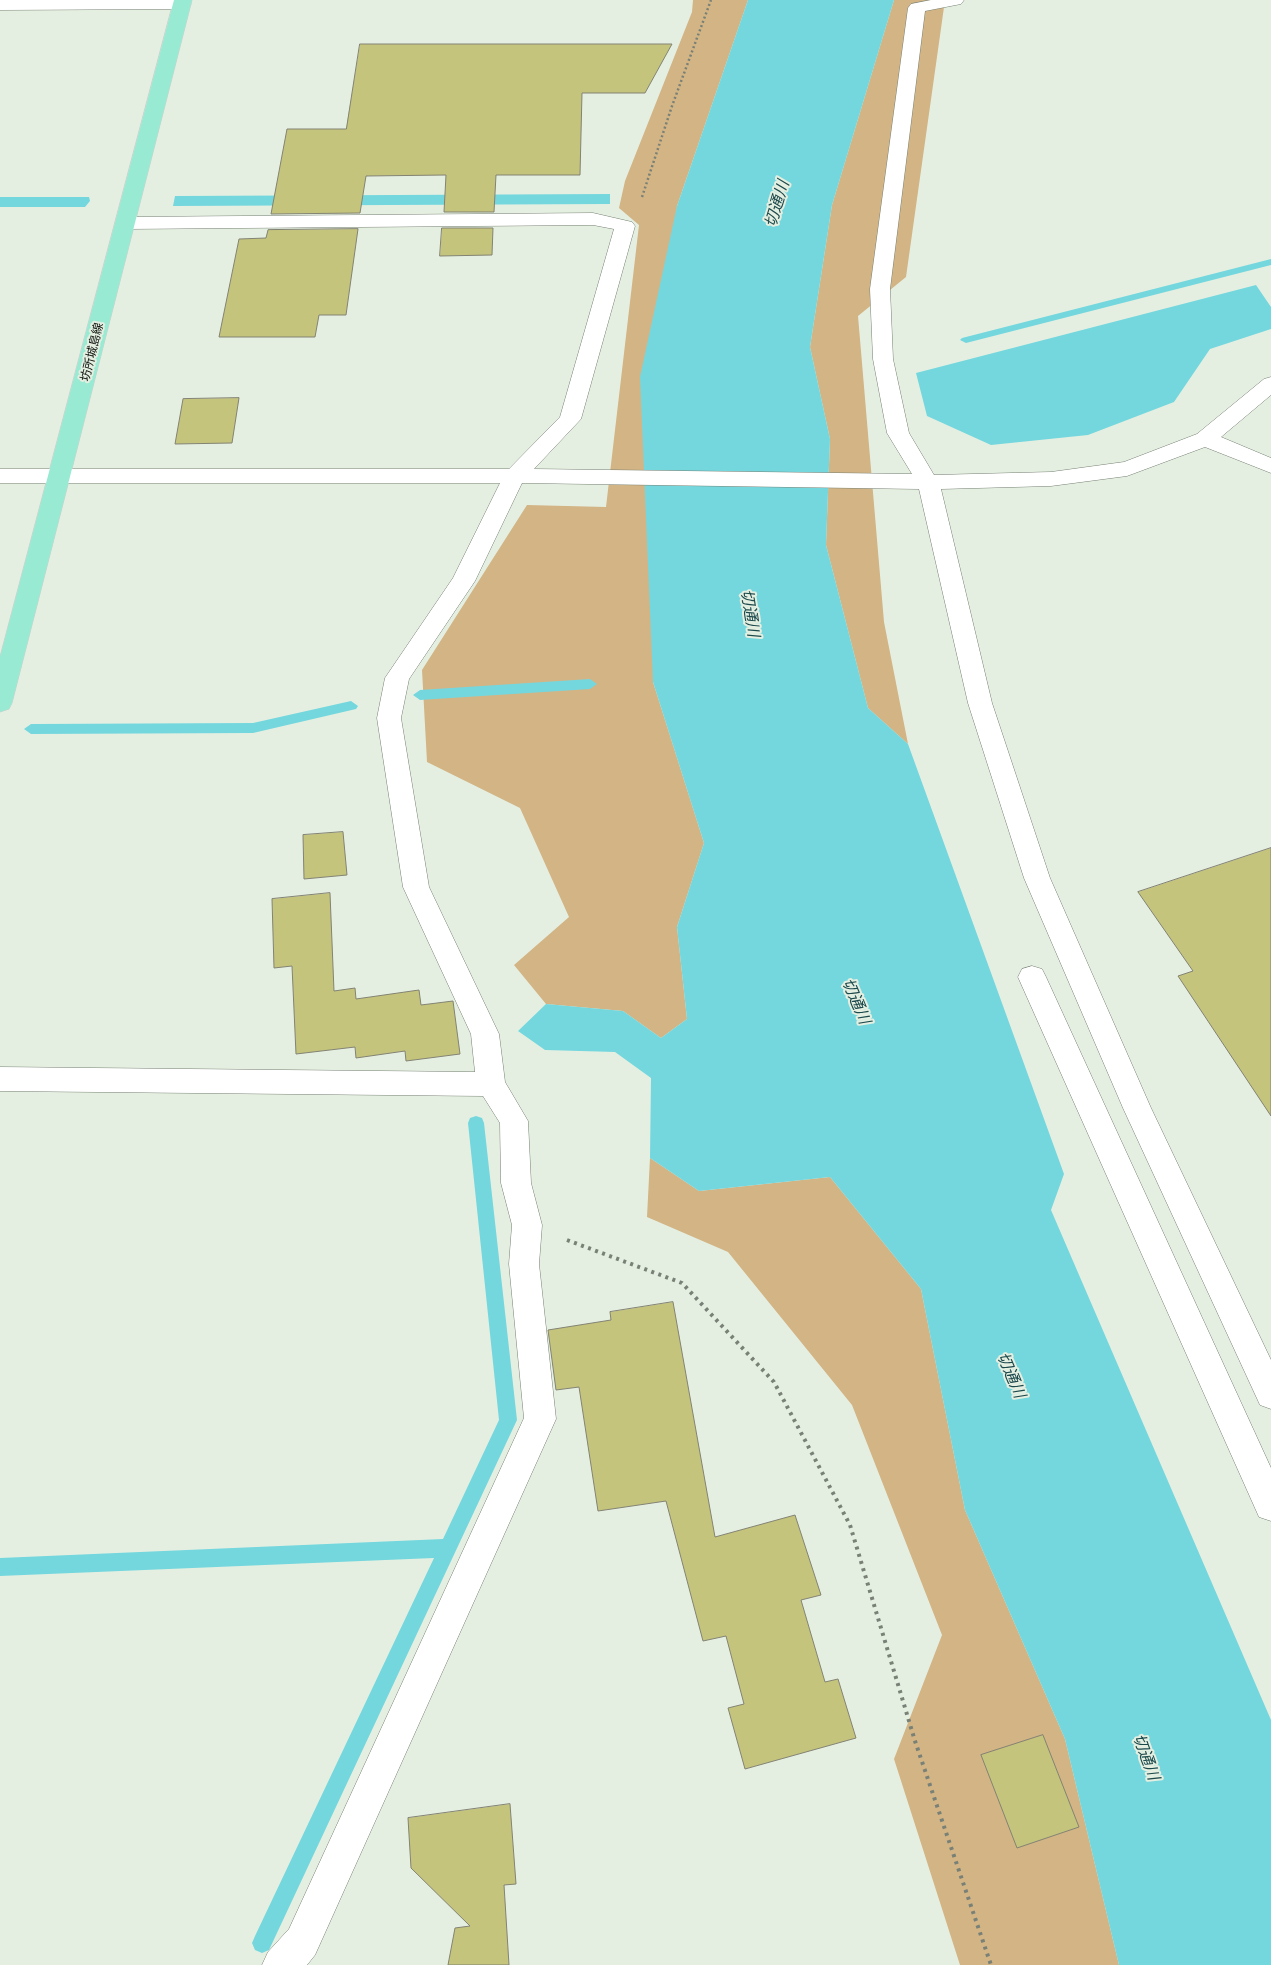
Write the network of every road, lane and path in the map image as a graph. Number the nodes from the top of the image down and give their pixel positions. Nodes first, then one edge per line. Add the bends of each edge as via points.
1 (711, 0) edge
2 (955, 0) edge
3 (183, 2) edge
4 (0, 4) edge
5 (126, 223) junction
6 (625, 226) junction
7 (1271, 384) edge
8 (1205, 439) junction
9 (1271, 466) edge
10 (0, 476) edge
11 (60, 476) junction
12 (515, 476) junction
13 (928, 482) junction
14 (0, 703) edge
15 (1032, 977) dead end
16 (0, 1079) edge
17 (491, 1084) junction
18 (527, 1224) junction
19 (1271, 1394) edge
20 (1271, 1506) edge
21 (281, 1965) edge
22 (991, 1965) edge

1 - 6 path via 637,211
2 - 13 street via 917,8 880,288 883,359 898,433
3 - 4 street
3 - 5 main road, 坊所城島線
5 - 6 street via 593,219
5 - 11 main road, 坊所城島線
6 - 12 street via 570,419
7 - 8 street
8 - 9 street
8 - 13 street via 1127,469 1051,479
10 - 11 street
11 - 12 street
11 - 14 main road, 坊所城島線
12 - 13 street
12 - 17 street via 463,580 397,678 389,718 416,888 485,1034
13 - 19 street via 980,703 1037,878 1137,1108
15 - 20 street
16 - 17 street
17 - 18 street via 514,1121 516,1183
18 - 21 street via 524,1264 540,1419 302,1942
18 - 22 path via 682,1282 774,1382 850,1525 915,1741

